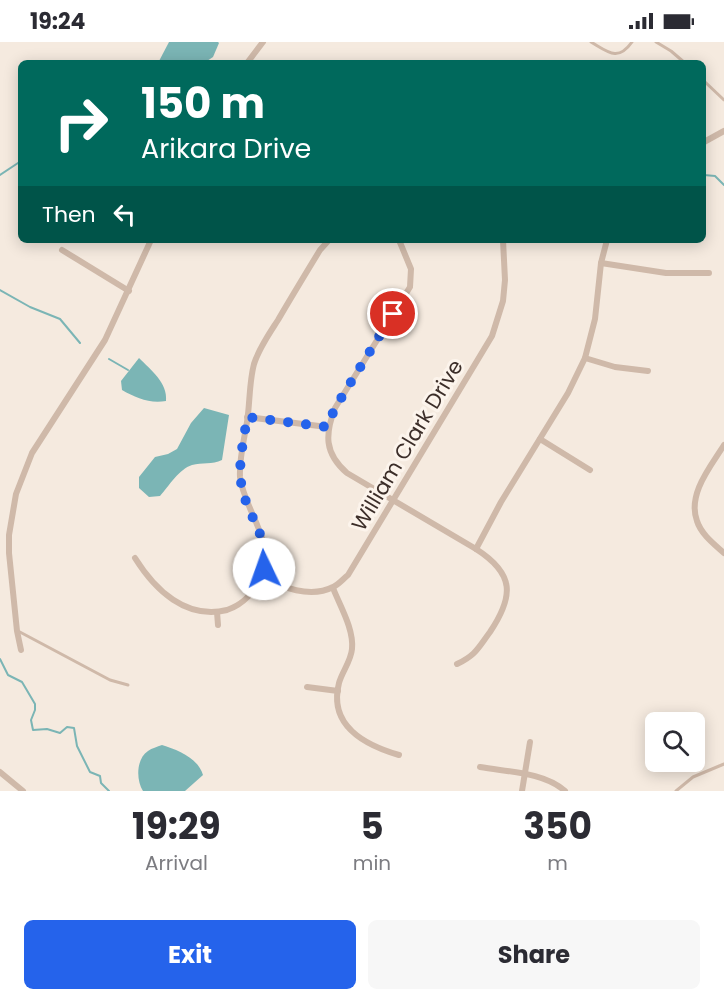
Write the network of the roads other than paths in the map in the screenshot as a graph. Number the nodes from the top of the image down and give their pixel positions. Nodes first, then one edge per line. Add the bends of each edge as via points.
1 (263, 42) edge
2 (591, 42) edge
3 (632, 42) edge
4 (656, 42) edge
5 (667, 42) edge
6 (664, 46) junction
7 (249, 60) edge
8 (681, 60) edge
9 (706, 83) edge
10 (724, 100) edge
11 (724, 131) edge
12 (706, 141) edge
13 (150, 243) edge
14 (327, 243) edge
15 (400, 243) edge
16 (503, 243) edge
17 (606, 243) edge
18 (62, 250) dead end
19 (601, 263) junction
20 (709, 273) dead end
21 (129, 291) junction
22 (585, 358) junction
23 (648, 371) dead end
24 (247, 417) junction
25 (327, 427) junction
26 (540, 439) junction
27 (724, 445) edge
28 (590, 470) dead end
29 (392, 501) junction
30 (476, 549) junction
31 (724, 553) edge
32 (135, 558) dead end
33 (261, 577) junction
34 (333, 588) junction
35 (217, 612) junction
36 (218, 625) dead end
37 (17, 631) junction
38 (21, 650) dead end
39 (457, 664) dead end
40 (128, 685) dead end
41 (307, 687) dead end
42 (338, 691) junction
43 (530, 742) dead end
44 (399, 755) dead end
45 (724, 764) edge
46 (480, 767) dead end
47 (0, 772) edge
48 (526, 775) junction
49 (22, 791) edge
50 (522, 791) edge
51 (565, 791) edge
52 (676, 791) edge

1 - 7 street
2 - 3 lane via 616,54
4 - 6 lane
5 - 6 lane
6 - 8 lane
9 - 10 lane
11 - 12 street
13 - 21 street
14 - 24 street via 258,355
15 - 25 street via 411,269 410,287
16 - 29 street, William Clark Drive via 503,301 492,336
17 - 19 street
18 - 21 street
19 - 20 street via 666,273
19 - 22 street via 598,302
21 - 37 street via 105,340 32,453 16,494 9,553
22 - 23 street
22 - 26 street
24 - 25 street
24 - 33 street via 240,473 266,552
25 - 29 street via 329,445 340,467
26 - 28 street
26 - 30 street
27 - 31 street via 698,488 695,507 706,537
29 - 30 street
29 - 34 street, William Clark Drive via 348,575
30 - 39 street via 498,566 507,596 501,616 473,657
32 - 35 street via 148,578 176,602 200,612
33 - 34 street via 299,591
33 - 35 street via 241,603
34 - 42 street via 352,648
35 - 36 street
37 - 38 street
37 - 40 lane via 110,680
41 - 42 street
42 - 44 street via 338,709 353,733
43 - 48 street
45 - 52 lane via 693,777
46 - 48 street
47 - 49 street
48 - 50 street
48 - 51 street via 544,778

